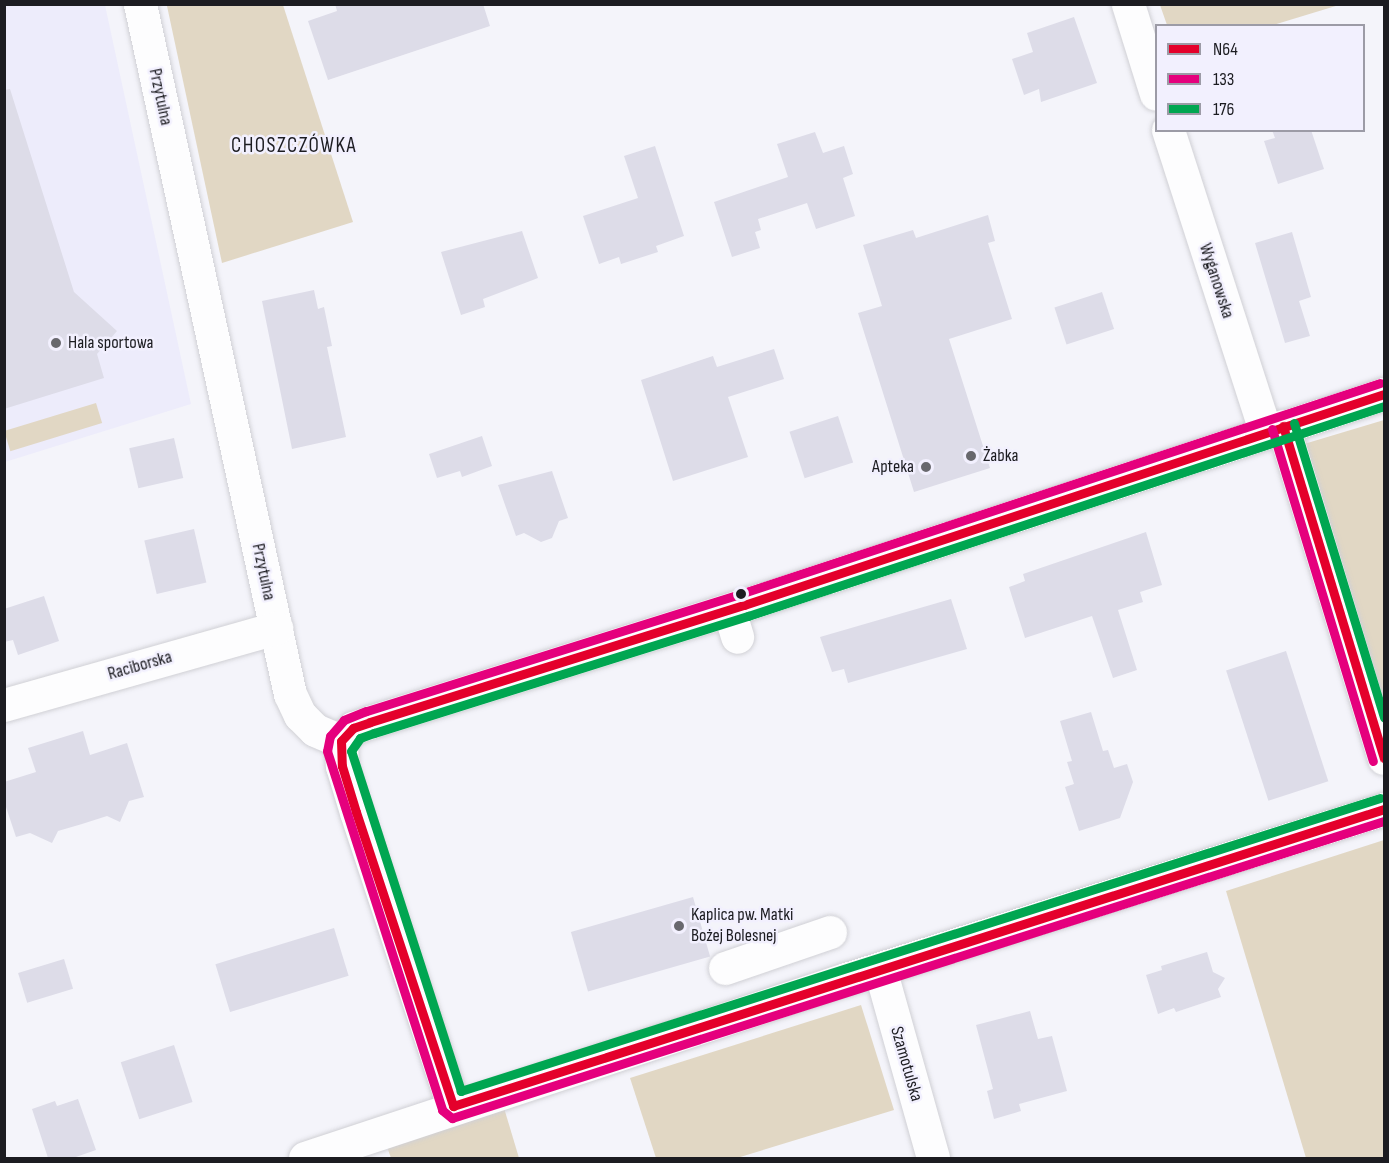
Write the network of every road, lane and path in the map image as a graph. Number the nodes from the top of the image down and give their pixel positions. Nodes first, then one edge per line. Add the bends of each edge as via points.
1 (140, 4) edge
2 (1128, 4) edge
3 (1155, 91) edge
4 (1169, 132) edge
5 (1384, 394) edge
6 (1274, 429) junction
7 (276, 628) junction
8 (4, 705) edge
9 (341, 741) junction
10 (1384, 758) edge
11 (1384, 809) edge
12 (830, 932) dead end
13 (725, 968) dead end
14 (880, 969) junction
15 (453, 1106) junction
16 (305, 1158) edge
17 (933, 1158) edge

1 - 7 street, Przytulna
2 - 3 street
4 - 6 street, Wyganowska
5 - 6 street
6 - 9 street via 733,624 370,722 353,728
6 - 10 street, Wyganowska
7 - 8 street, Raciborska
7 - 9 street, Przytulna via 290,694 300,715 315,730
9 - 15 street via 342,766 356,812
11 - 14 street
12 - 13 street
14 - 15 street
14 - 17 street, Szamotulska
15 - 16 street

